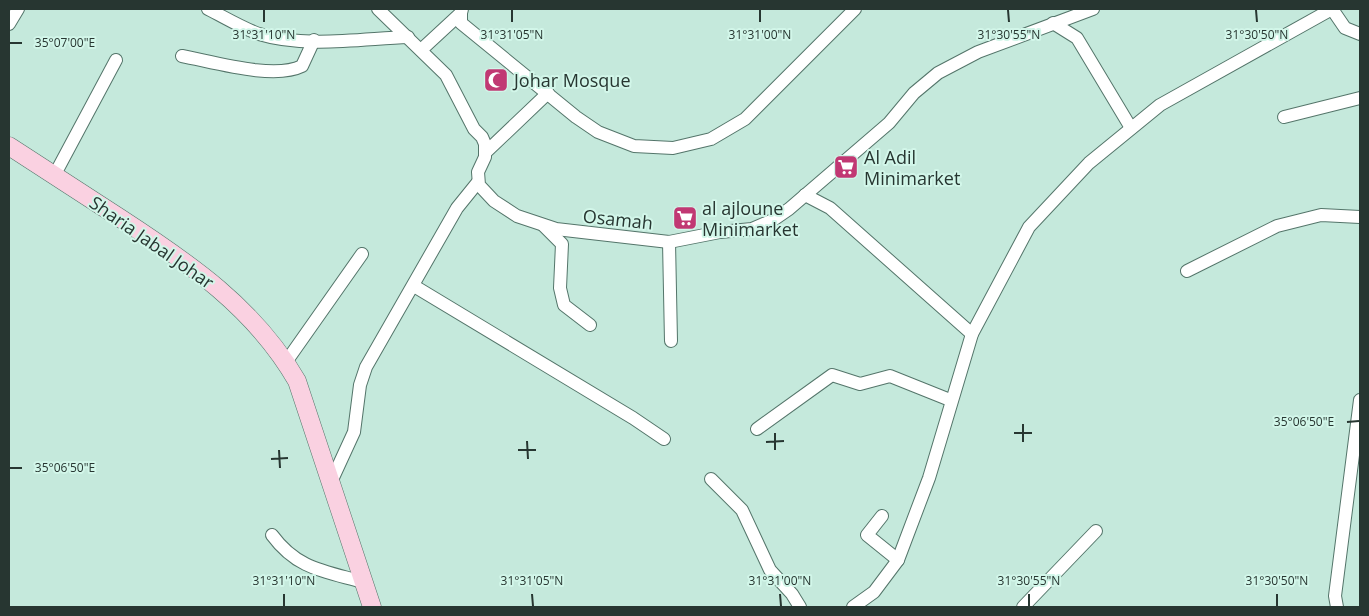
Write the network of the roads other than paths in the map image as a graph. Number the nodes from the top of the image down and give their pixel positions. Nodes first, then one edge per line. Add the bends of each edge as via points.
1 (18, 9) edge
2 (208, 9) edge
3 (378, 9) edge
4 (855, 9) edge
5 (1093, 9) edge
6 (1332, 9) edge
7 (462, 11) edge
8 (1053, 23) junction
9 (9, 24) edge
10 (1360, 34) edge
11 (408, 36) junction
12 (314, 40) junction
13 (421, 50) junction
14 (182, 56) dead end
15 (116, 60) dead end
16 (548, 93) junction
17 (1360, 98) edge
18 (1284, 117) dead end
19 (1131, 128) junction
20 (9, 146) edge
21 (486, 153) junction
22 (54, 176) junction
23 (478, 182) junction
24 (805, 195) junction
25 (1360, 217) edge
26 (544, 226) junction
27 (669, 242) junction
28 (362, 254) dead end
29 (1187, 271) dead end
30 (414, 286) junction
31 (590, 325) dead end
32 (972, 334) junction
33 (671, 341) dead end
34 (286, 362) junction
35 (950, 400) junction
36 (1360, 400) edge
37 (757, 429) dead end
38 (664, 439) dead end
39 (711, 479) dead end
40 (331, 482) junction
41 (882, 516) dead end
42 (1096, 532) dead end
43 (272, 534) dead end
44 (898, 560) junction
45 (363, 582) junction
46 (372, 607) edge
47 (800, 607) edge
48 (854, 607) edge
49 (1023, 607) edge
50 (1337, 607) edge

1 - 9 street
2 - 12 street via 258,34
3 - 11 street
4 - 16 street via 745,119 698,143 660,148 622,142 586,125
5 - 8 street, Osamah
6 - 10 street via 1345,28
6 - 19 street via 1160,105
7 - 13 street
7 - 16 street via 461,23
8 - 19 street via 1077,38
8 - 24 street, Osamah via 966,57 938,73 914,93 888,123
11 - 12 street
11 - 13 street
12 - 14 street via 302,66 288,72
13 - 21 street via 446,75 474,129 482,137
15 - 22 street
16 - 21 street
17 - 18 street
19 - 32 street via 1089,163 1029,227
20 - 22 street, Sharia Jabal Johar
21 - 23 street via 479,168
22 - 34 street, Sharia Jabal Johar via 210,280 243,310
23 - 26 street, Osamah via 485,193 505,209
23 - 30 street via 457,208
24 - 27 street, Osamah via 773,220 752,229
24 - 32 street via 830,208
25 - 29 street via 1321,215 1277,226
26 - 27 street, Osamah
26 - 31 street via 562,244 560,288 564,305
27 - 33 street
28 - 34 street
30 - 38 street
30 - 40 street via 363,376 354,432
32 - 35 street
34 - 40 street, Sharia Jabal Johar via 296,381
35 - 37 street via 890,376 860,384 832,375
35 - 44 street via 929,478
36 - 50 street via 1335,596
39 - 47 street via 742,510 770,570
40 - 45 street, Sharia Jabal Johar
41 - 44 street via 867,535
42 - 49 street
43 - 45 street via 284,551 310,567
44 - 48 street via 874,592
45 - 46 street, Sharia Jabal Johar

